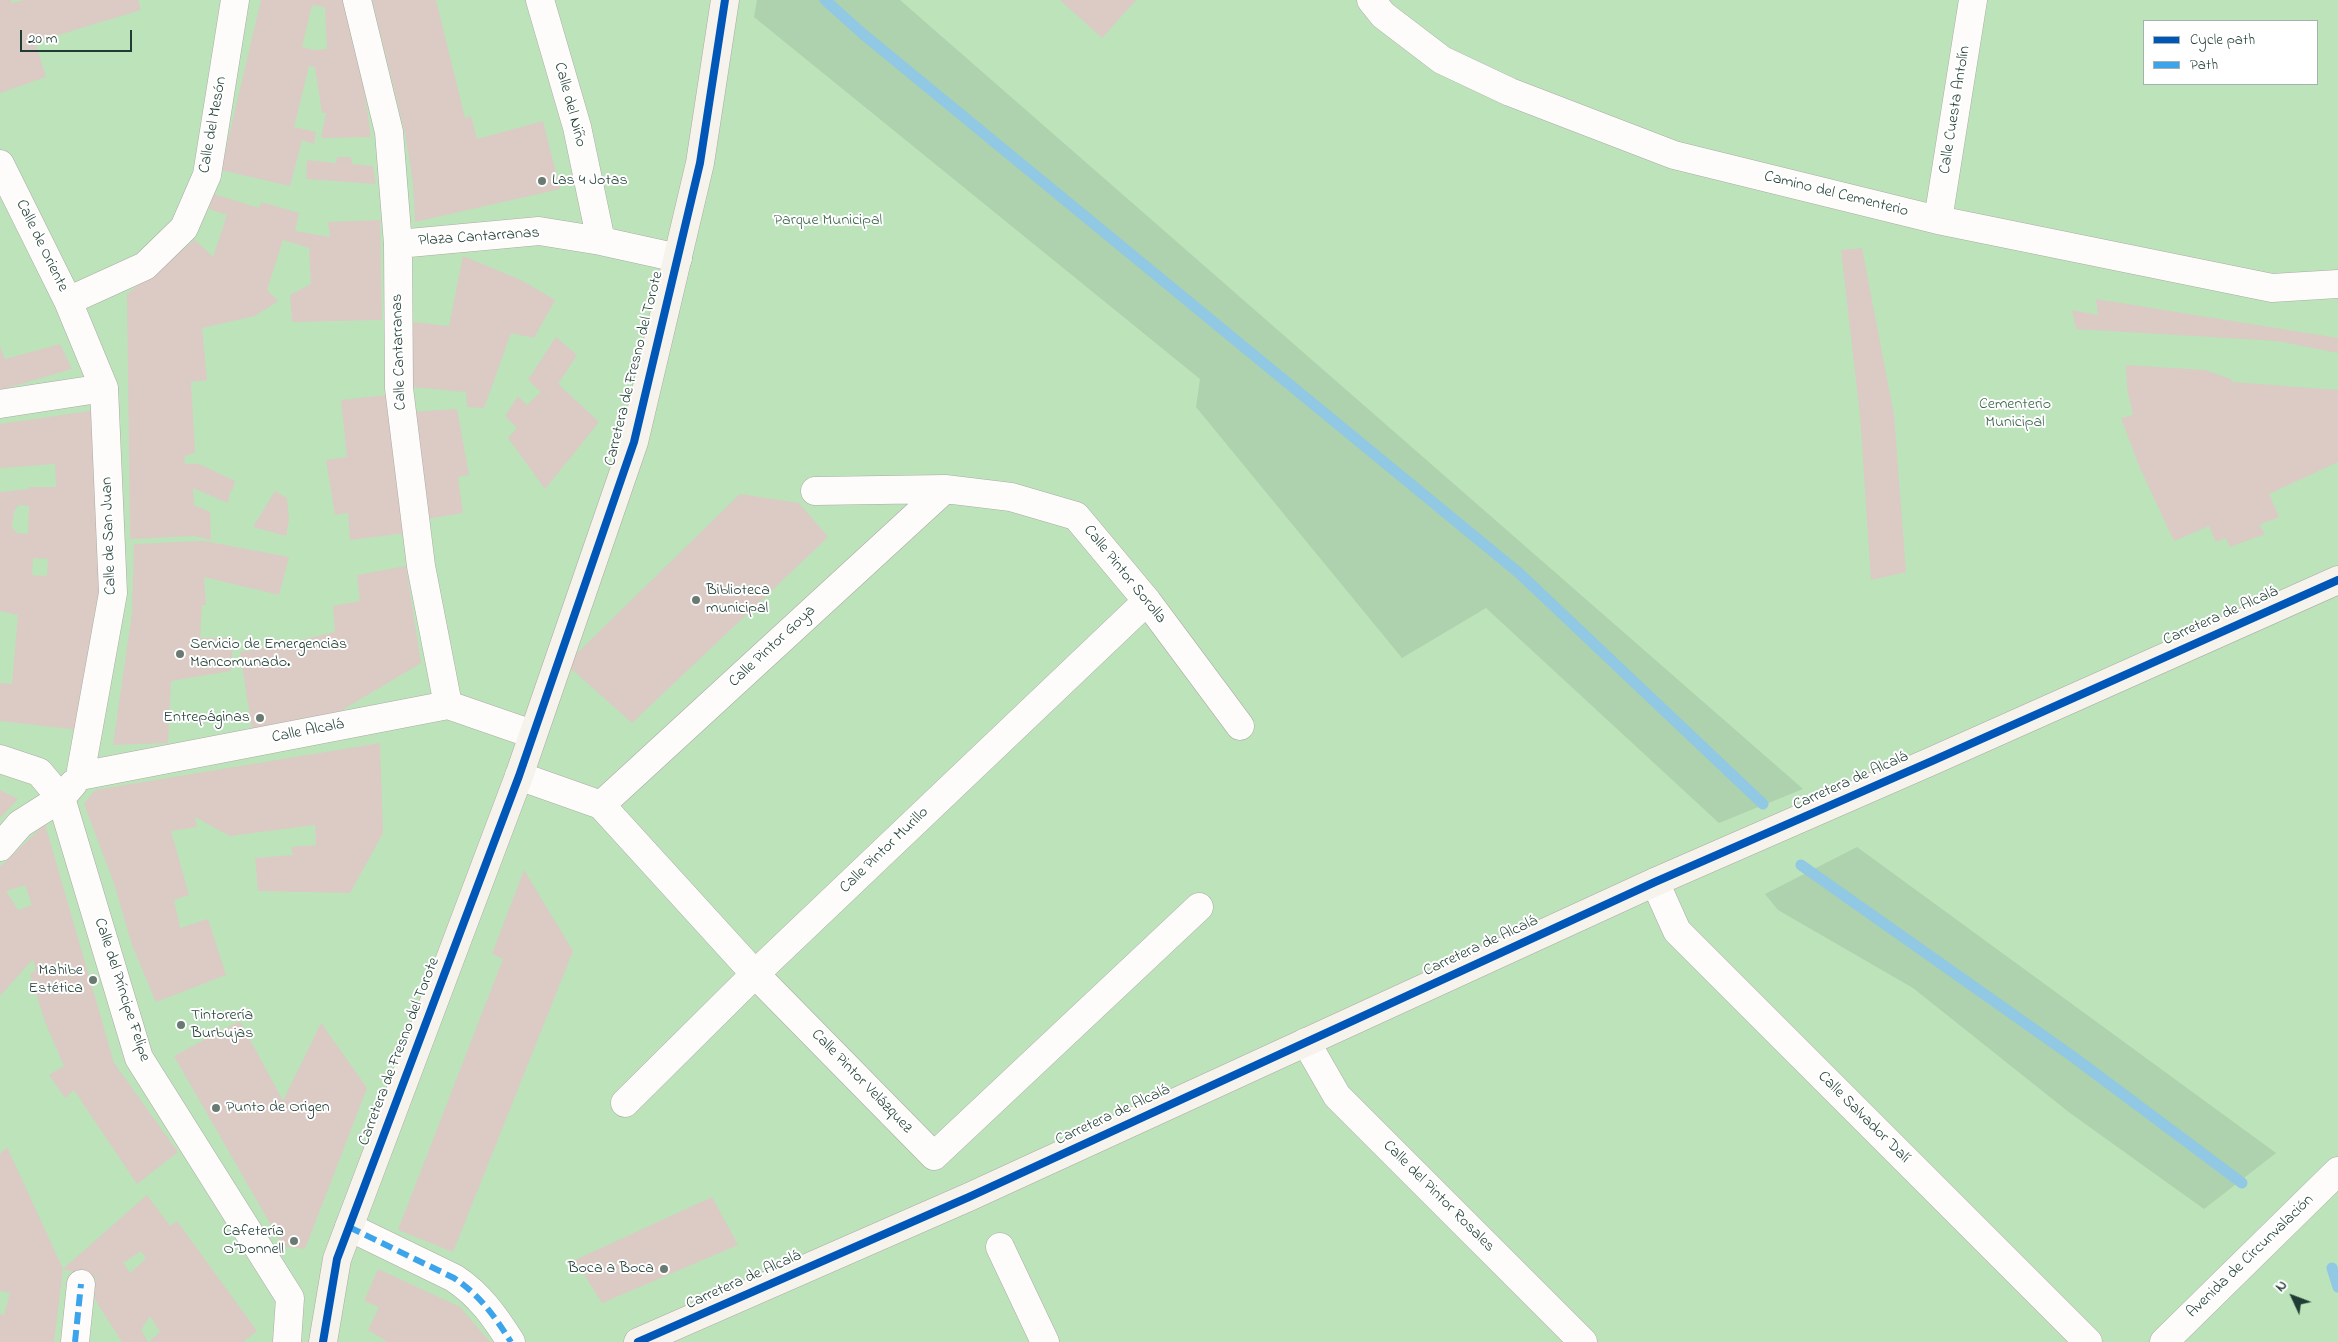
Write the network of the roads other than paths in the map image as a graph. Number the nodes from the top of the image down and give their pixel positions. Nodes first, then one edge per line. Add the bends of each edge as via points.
1 (235, 0) edge
2 (357, 0) edge
3 (540, 0) edge
4 (725, 0) edge
5 (1371, 0) edge
6 (1973, 0) edge
7 (0, 164) edge
8 (1938, 220) junction
9 (601, 240) junction
10 (398, 244) junction
11 (678, 258) junction
12 (2338, 284) edge
13 (68, 301) junction
14 (104, 388) junction
15 (0, 404) edge
16 (945, 489) junction
17 (815, 491) dead end
18 (2338, 580) edge
19 (1147, 601) junction
20 (448, 705) junction
21 (1240, 726) dead end
22 (532, 734) junction
23 (0, 759) edge
24 (80, 776) junction
25 (519, 776) junction
26 (61, 798) junction
27 (601, 805) junction
28 (0, 846) edge
29 (1655, 882) junction
30 (1199, 908) dead end
31 (755, 974) junction
32 (1306, 1042) junction
33 (625, 1103) dead end
34 (2338, 1172) edge
35 (349, 1227) junction
36 (1000, 1247) dead end
37 (82, 1284) dead end
38 (1574, 1339) edge
39 (75, 1342) edge
40 (287, 1342) edge
41 (323, 1342) edge
42 (511, 1342) edge
43 (638, 1342) edge
44 (1046, 1342) edge
45 (2088, 1342) edge
46 (2164, 1342) edge

1 - 13 street, Calle del Mesón via 207,175 184,228 145,266
2 - 10 street, Calle Cantarranas via 389,132
3 - 9 street, Calle del Niño via 577,127
4 - 11 street, Carretera de Fresno del Torote via 700,162
5 - 8 street, Camino del Cementerio via 1383,16 1442,60 1519,95 1674,155
6 - 8 street, Calle Cuesta Antolín
7 - 13 street, Calle de Oriente
8 - 12 street, Camino del Cementerio via 2272,288
9 - 10 street, Plaza Cantarranas via 540,231
9 - 11 street, Plaza Cantarranas
10 - 20 street, Calle Cantarranas via 399,388 421,566
11 - 22 street, Carretera de Fresno del Torote via 634,442
13 - 14 street, Calle de San Juan
14 - 15 street
14 - 24 street, Calle de San Juan via 113,594
16 - 17 street, Calle Pintor Sorolla
16 - 19 street, Calle Pintor Sorolla via 1011,496 1076,516
16 - 27 street, Calle Pintor Goya
18 - 29 street, Carretera de Alcalá
19 - 21 street, Calle Pintor Sorolla
19 - 31 street, Calle Pintor Murillo
20 - 22 street, Calle Alcalá
20 - 24 street, Calle Alcalá
22 - 25 street, Carretera de Fresno del Torote
23 - 26 street, Calle del Príncipe Felipe via 40,772
24 - 26 street
25 - 27 street, Calle Pintor Velázquez
25 - 35 street, Carretera de Fresno del Torote
26 - 28 street via 20,824
26 - 40 street, Calle del Príncipe Felipe via 140,1058 290,1298
27 - 31 street, Calle Pintor Velázquez
29 - 32 street, Carretera de Alcalá
29 - 45 street, Calle Salvador Dalí via 1677,931
30 - 31 street, Calle Pintor Velázquez via 934,1156
31 - 33 street, Calle Pintor Murillo
32 - 38 street, Calle del Pintor Rosales via 1337,1096
32 - 43 street, Carretera de Alcalá via 969,1197
34 - 46 street, Avenida de Circunvalación
35 - 41 street, Carretera de Fresno del Torote via 337,1259
35 - 42 street via 470,1289 488,1307
36 - 44 street
37 - 39 street

